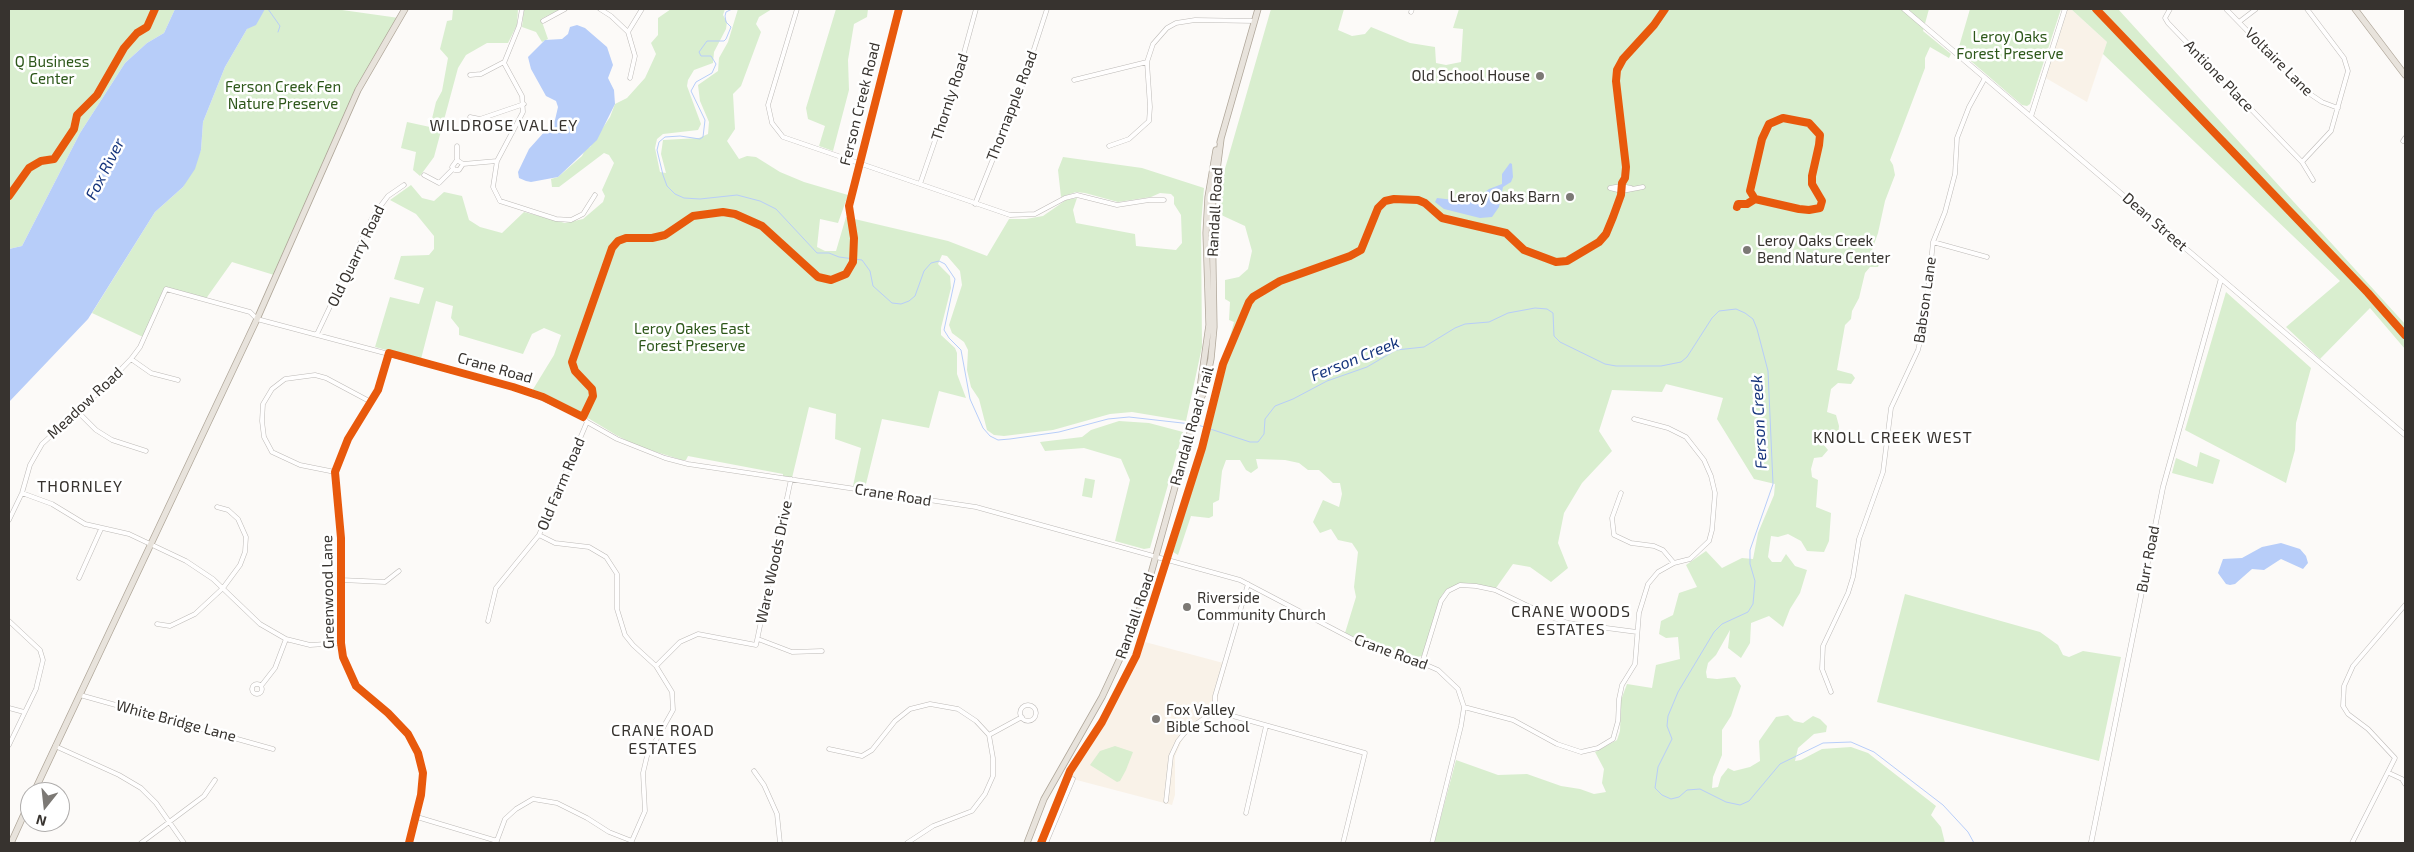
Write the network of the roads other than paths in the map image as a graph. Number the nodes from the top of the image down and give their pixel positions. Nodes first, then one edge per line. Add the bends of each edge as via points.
1 (405, 9) edge
2 (522, 9) edge
3 (565, 9) edge
4 (600, 9) edge
5 (642, 9) edge
6 (797, 9) edge
7 (899, 9) edge
8 (976, 9) edge
9 (1047, 9) edge
10 (1258, 9) edge
11 (1904, 9) edge
12 (2065, 9) edge
13 (2170, 9) edge
14 (2226, 9) edge
15 (2256, 9) edge
16 (2307, 9) edge
17 (2355, 9) edge
18 (543, 21) dead end
19 (1255, 21) junction
20 (2239, 22) junction
21 (628, 32) junction
22 (504, 62) junction
23 (1147, 62) junction
24 (470, 75) dead end
25 (2405, 75) edge
26 (630, 78) dead end
27 (1986, 78) junction
28 (1074, 80) dead end
29 (524, 104) junction
30 (2338, 108) junction
31 (2031, 116) junction
32 (470, 117) dead end
33 (457, 146) dead end
34 (1109, 146) dead end
35 (457, 160) junction
36 (497, 161) junction
37 (2302, 162) junction
38 (859, 163) junction
39 (463, 164) junction
40 (453, 169) junction
41 (424, 175) dead end
42 (2313, 180) dead end
43 (920, 184) junction
44 (404, 185) dead end
45 (1643, 186) dead end
46 (1631, 188) dead end
47 (595, 196) dead end
48 (1164, 200) dead end
49 (500, 201) junction
50 (975, 204) junction
51 (495, 206) dead end
52 (849, 206) dead end
53 (1933, 242) junction
54 (1987, 257) dead end
55 (2221, 279) junction
56 (166, 289) joint
57 (257, 318) junction
58 (317, 334) junction
59 (389, 353) junction
60 (131, 359) junction
61 (178, 380) dead end
62 (371, 402) junction
63 (77, 411) junction
64 (1634, 419) dead end
65 (587, 422) junction
66 (2405, 435) edge
67 (146, 452) dead end
68 (335, 472) junction
69 (791, 479) junction
70 (1621, 492) dead end
71 (22, 494) junction
72 (217, 507) dead end
73 (9, 520) edge
74 (100, 529) junction
75 (539, 535) junction
76 (150, 544) junction
77 (1155, 556) junction
78 (1674, 563) junction
79 (399, 571) dead end
80 (78, 578) dead end
81 (341, 580) junction
82 (1248, 584) junction
83 (223, 588) junction
84 (2405, 605) edge
85 (9, 621) edge
86 (488, 621) dead end
87 (157, 624) dead end
88 (1637, 632) junction
89 (286, 639) junction
90 (758, 639) junction
91 (341, 643) junction
92 (822, 651) dead end
93 (1422, 662) junction
94 (656, 666) junction
95 (261, 686) dead end
96 (1831, 692) dead end
97 (79, 694) junction
98 (9, 708) edge
99 (1464, 708) junction
100 (1215, 711) junction
101 (24, 712) junction
102 (1022, 717) junction
103 (1266, 726) junction
104 (989, 735) junction
105 (9, 745) edge
106 (56, 746) junction
107 (273, 749) dead end
108 (829, 749) dead end
109 (754, 771) dead end
110 (2388, 772) junction
111 (1073, 779) dead end
112 (215, 780) dead end
113 (39, 782) edge
114 (2405, 784) edge
115 (1166, 801) dead end
116 (1246, 813) dead end
117 (417, 817) junction
118 (170, 821) junction
119 (20, 823) edge
120 (497, 842) edge
121 (631, 842) edge
122 (11, 843) edge
123 (141, 843) edge
124 (184, 843) edge
125 (409, 843) edge
126 (780, 843) edge
127 (907, 843) edge
128 (1027, 843) edge
129 (1046, 843) edge
130 (1343, 843) edge
131 (1432, 843) edge
132 (2091, 843) edge
133 (2352, 843) edge

1 - 57 main road via 358,90
2 - 22 street
3 - 18 street
4 - 21 street
5 - 21 street
6 - 38 street via 768,105 772,123 783,137
7 - 38 street, Ferson Creek Road
8 - 43 street, Thornly Road via 960,71
9 - 50 street, Thornapple Road via 1021,89
10 - 19 main road, Randall Road
11 - 27 street, Dean Street
12 - 31 street
13 - 37 street, Antione Place via 2166,18 2168,23
14 - 20 street, Voltaire Lane
15 - 20 street
16 - 30 street via 2344,58 2348,70
17 - 25 main road
19 - 23 street via 1195,20 1176,23 1159,36
19 - 77 main road, Randall Road via 1213,162 1206,233 1209,325 1198,404
20 - 30 street, Voltaire Lane via 2307,92
21 - 26 street via 635,56
22 - 24 street via 481,74
22 - 29 street
23 - 28 street
23 - 34 street via 1149,121 1129,139
27 - 31 street, Dean Street
27 - 53 street, Babson Lane via 1969,107 1957,138 1955,174
29 - 32 street via 480,118
29 - 36 street via 521,118
30 - 37 street via 2326,138
31 - 55 street, Dean Street
33 - 35 street
35 - 39 street
35 - 40 street via 453,162
36 - 39 street
36 - 49 street via 493,187
37 - 42 street
38 - 43 street
38 - 52 street, Ferson Creek Road
39 - 40 street via 459,170
40 - 41 street via 439,183
43 - 50 street
44 - 58 street, Old Quarry Road via 388,196 373,216
45 - 46 street
47 - 49 street via 584,214 571,220 556,219
48 - 50 street via 1117,205 1077,195 1065,198 1040,213 1017,216
49 - 51 street
53 - 54 street
53 - 96 street, Babson Lane via 1925,321 1918,350 1891,408 1882,472 1859,539 1848,593 1822,646 1822,669
55 - 66 street, Dean Street
55 - 132 street, Burr Road via 2163,487
56 - 57 street, Crane Road via 250,312
56 - 60 street, Meadow Road via 140,347
57 - 58 street, Crane Road
57 - 76 main road
58 - 59 street, Crane Road
59 - 62 street, Greenwood Lane
59 - 65 street, Crane Road via 524,390 583,417
60 - 61 street via 152,373
60 - 63 street, Meadow Road
62 - 68 street, Greenwood Lane via 348,439
62 - 68 street via 315,375 284,379 272,389 263,404 264,437 272,452 300,465
63 - 67 street via 96,430 112,440
63 - 71 street, Meadow Road via 42,444 30,465
64 - 78 street via 1668,428 1686,437 1704,460 1711,476 1715,493 1709,541 1690,559
65 - 69 street, Crane Road via 617,439 666,458
65 - 75 street, Old Farm Road
68 - 81 street, Greenwood Lane
69 - 77 street, Crane Road via 976,508
69 - 90 street, Ware Woods Drive
70 - 78 street via 1612,518 1614,535 1631,543 1663,550
71 - 73 street, Meadow Road
71 - 74 street via 52,504
72 - 83 street via 228,510 238,519 246,537 240,565
74 - 76 street via 113,529
74 - 80 street
75 - 86 street, Old Farm Road via 496,588
75 - 94 street via 555,542 589,547 606,557 617,574 617,609 622,628 633,645
76 - 83 street via 199,569
76 - 97 main road
77 - 82 street, Crane Road
77 - 128 main road, Randall Road via 1138,617 1121,659 1044,799
78 - 88 street via 1658,572 1648,584 1640,605
79 - 81 street via 385,582
81 - 91 street, Greenwood Lane
82 - 93 street, Crane Road via 1362,644
82 - 100 street via 1215,696
83 - 87 street via 195,614 179,623 170,626
83 - 89 street via 260,624
84 - 110 street via 2353,666 2344,686 2343,706 2348,714 2368,729 2395,758
85 - 101 street via 40,650 44,660
88 - 93 street via 1568,623 1496,590 1460,586 1448,592 1441,602
88 - 99 street via 1635,664 1622,685 1613,739 1598,748 1581,752 1557,744 1512,720
89 - 91 street via 310,645
89 - 95 street via 275,668
90 - 92 street via 792,652
90 - 94 street, Ware Woods Drive via 756,645 698,634 680,642
91 - 117 street, Greenwood Lane via 343,657 356,686 388,712 408,734 418,753 423,773
93 - 99 street, Crane Road via 1450,680 1458,690
94 - 121 street via 672,692 673,710 647,756 643,773 645,811
97 - 106 main road
97 - 107 street, White Bridge Lane
98 - 101 street
99 - 131 street
100 - 103 street
100 - 115 street via 1187,730 1178,741 1171,756
101 - 105 street
102 - 102 street via 1024,706 1035,709 1036,714 1031,720
102 - 104 street
103 - 116 street
103 - 130 street via 1365,753
104 - 108 street via 958,709 930,704 910,709 872,750 862,756
104 - 127 street via 992,776 985,794 972,811 933,826
106 - 113 main road
106 - 118 street via 141,788
109 - 126 street via 777,814
110 - 114 street
110 - 133 street
111 - 129 street
112 - 118 street via 204,796
117 - 120 street
117 - 125 street, Greenwood Lane
118 - 123 street
118 - 124 street
119 - 122 main road
120 - 121 street via 505,819 533,799 557,803

